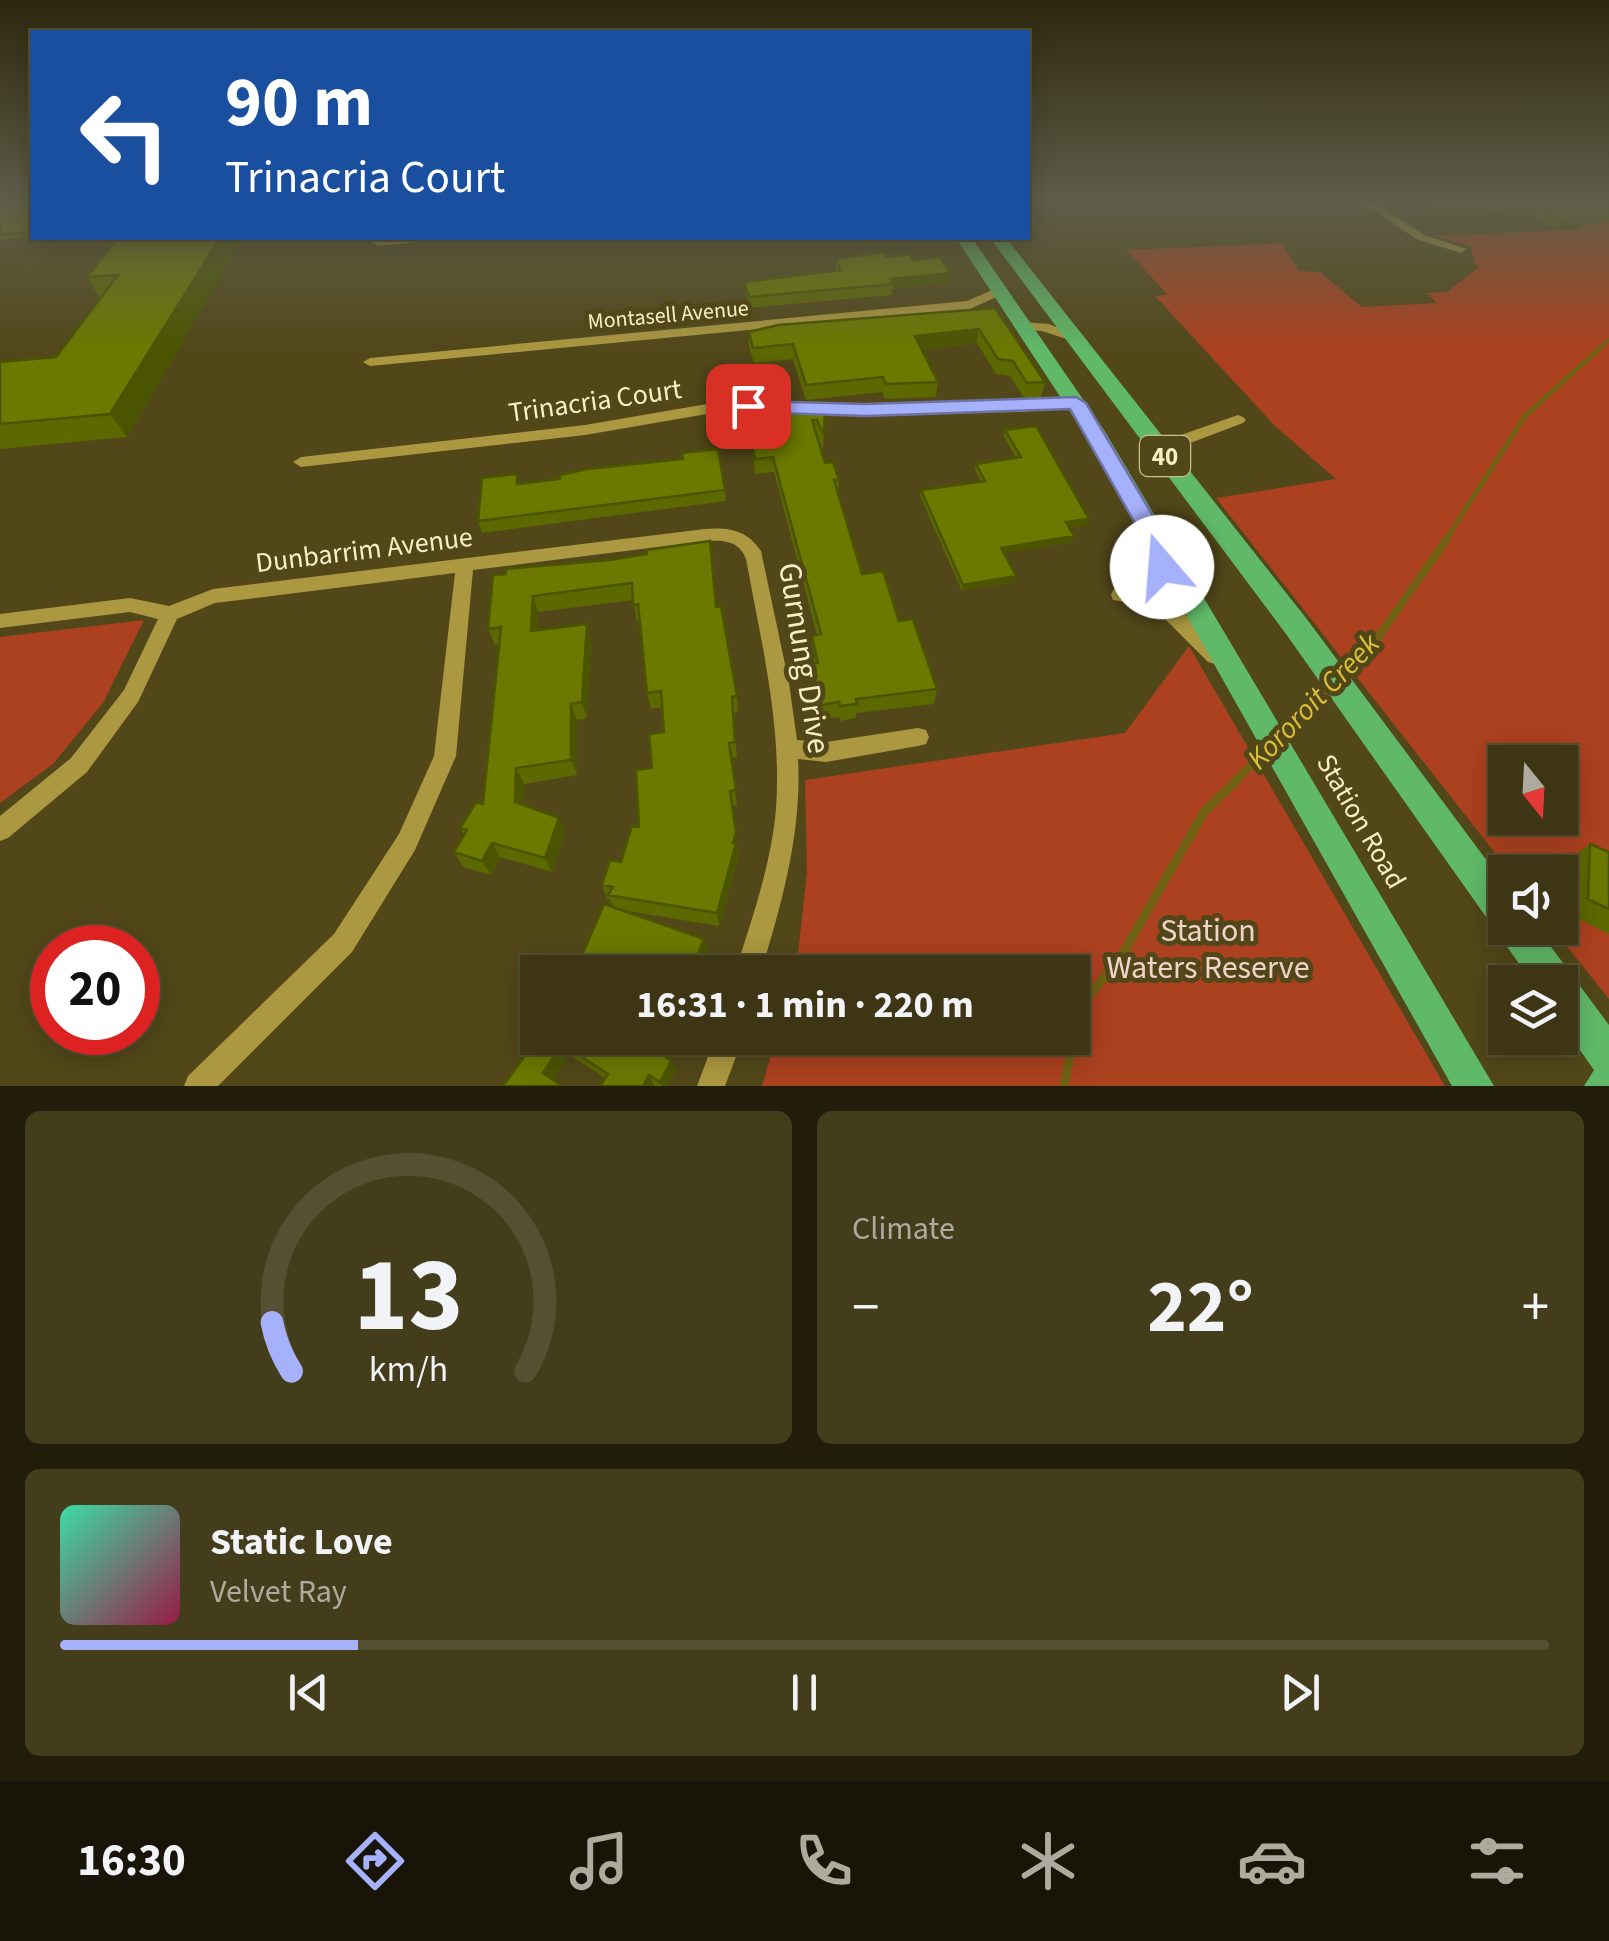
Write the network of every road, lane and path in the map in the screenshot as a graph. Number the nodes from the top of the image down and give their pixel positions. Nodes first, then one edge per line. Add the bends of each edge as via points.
1 (973, 251) edge
2 (1008, 251) edge
3 (1000, 291) junction
4 (970, 305) junction
5 (1020, 322) junction
6 (1074, 337) junction
7 (370, 362) dead end
8 (1118, 398) junction
9 (1076, 403) junction
10 (1238, 420) dead end
11 (1155, 444) junction
12 (301, 462) dead end
13 (739, 536) joint
14 (1164, 555) junction
15 (465, 564) junction
16 (170, 614) junction
17 (0, 621) edge
18 (1236, 678) junction
19 (918, 737) dead end
20 (788, 748) junction
21 (0, 830) edge
22 (1488, 891) edge
23 (753, 955) edge
24 (1578, 1015) edge
25 (723, 1055) edge
26 (1609, 1058) edge
27 (198, 1086) edge
28 (711, 1086) edge
29 (1474, 1086) edge

1 - 3 main road, Station Road / 40
2 - 6 main road, Station Road / 40
3 - 4 street, Montasell Avenue
3 - 5 main road, Station Road / 40
4 - 5 street, Montasell Avenue via 995,308
4 - 7 street, Montasell Avenue
5 - 6 street, Montasell Avenue
5 - 9 main road, Station Road / 40
6 - 8 main road, Station Road / 40
8 - 9 main road
8 - 11 main road, Station Road / 40
9 - 12 street, Trinacria Court via 707,409 585,430
9 - 14 main road, Station Road / 40
10 - 11 street
11 - 22 main road, Station Road / 40
13 - 15 street, Dunbarrim Avenue
13 - 20 street, Gurnung Drive via 755,559
14 - 18 main road, Station Road / 40
14 - 18 street via 1149,583 1120,595 1163,604
15 - 16 street, Dunbarrim Avenue via 213,596
15 - 27 street via 445,756 407,842 342,942
16 - 17 street via 130,605
16 - 21 street via 131,696 79,765
18 - 29 main road, Station Road / 40
19 - 20 street via 826,752
20 - 23 street, Gurnung Drive via 788,810
24 - 26 main road
25 - 28 street

